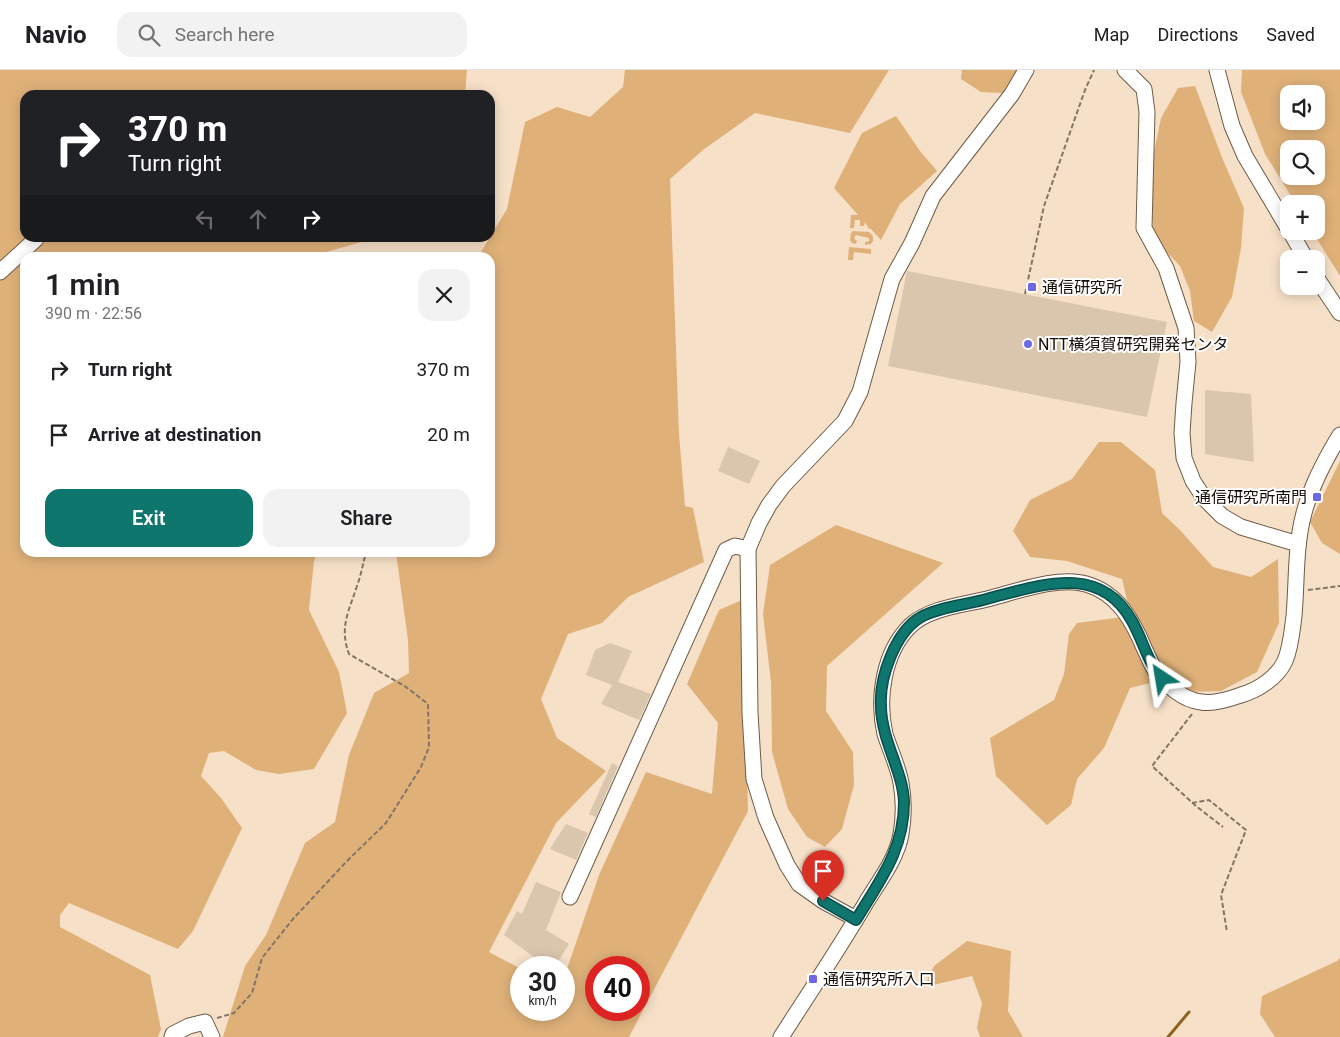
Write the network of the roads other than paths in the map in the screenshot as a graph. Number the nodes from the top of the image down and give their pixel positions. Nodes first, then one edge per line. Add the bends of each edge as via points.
1 (1026, 70) edge
2 (1125, 70) edge
3 (1216, 70) edge
4 (1280, 215) edge
5 (33, 242) edge
6 (22, 252) edge
7 (20, 254) edge
8 (0, 272) edge
9 (1325, 290) edge
10 (1340, 313) edge
11 (1340, 435) edge
12 (1298, 544) junction
13 (748, 549) junction
14 (570, 897) dead end
15 (856, 920) junction
16 (172, 1037) edge
17 (212, 1037) edge
18 (781, 1037) edge

1 - 13 street via 1012,94 933,196 892,279 860,392 846,421 783,486 759,523
2 - 12 street via 1144,89 1147,112 1144,228 1166,268 1186,328 1188,362 1182,433 1184,458 1192,481 1222,516 1241,527
3 - 4 street via 1232,126
5 - 6 street
7 - 8 street
9 - 10 street
11 - 12 street via 1304,512
12 - 15 street via 1292,637 1284,663 1268,682 1224,700 1202,702 1181,695 1170,686 1154,669 1132,620 1118,602 1108,593 1086,583 1039,586 938,611 921,617 909,627 891,656 881,706 885,733 901,780 904,802 900,837 892,861
13 - 14 street via 735,546 726,550
13 - 15 street via 754,779 766,818 799,884
15 - 18 street
16 - 17 street via 189,1026 205,1022

